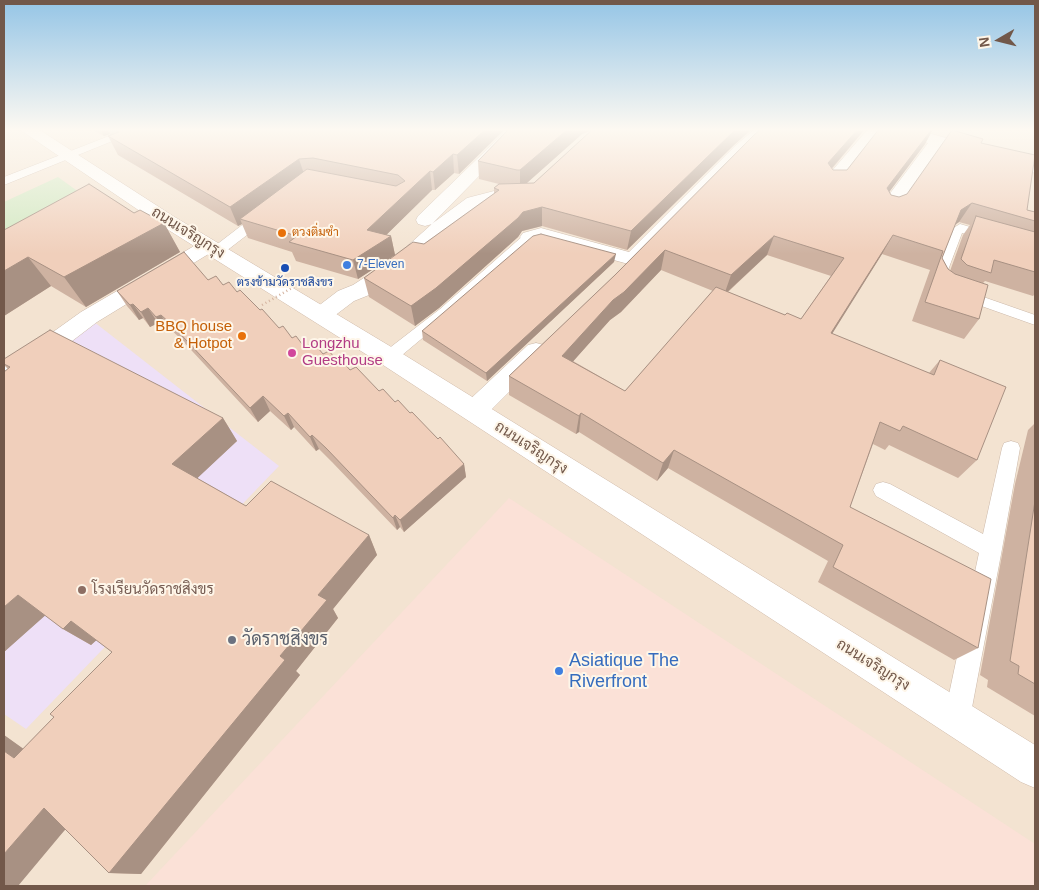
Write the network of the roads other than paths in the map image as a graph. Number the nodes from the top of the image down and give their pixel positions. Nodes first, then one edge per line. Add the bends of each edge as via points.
1 (31, 171) edge
2 (41, 171) edge
3 (91, 171) edge
4 (474, 171) edge
5 (720, 171) edge
6 (841, 171) edge
7 (915, 171) edge
8 (4, 181) edge
9 (831, 183) edge
10 (540, 184) edge
11 (4, 191) edge
12 (274, 208) edge
13 (888, 208) edge
14 (530, 237) joint
15 (212, 249) junction
16 (1035, 250) edge
17 (632, 259) junction
18 (614, 277) edge
19 (346, 296) junction
20 (321, 315) junction
21 (1035, 320) edge
22 (554, 335) edge
23 (389, 357) junction
24 (4, 380) edge
25 (474, 411) junction
26 (1011, 448) dead end
27 (883, 490) dead end
28 (991, 549) junction
29 (957, 718) junction
30 (1035, 768) edge

1 - 8 lane
2 - 11 lane
3 - 15 street, ถนนเจริญกรุง
4 - 19 street
5 - 17 street
6 - 9 street
7 - 13 street
10 - 19 street via 526,196 494,196 473,202 400,263 361,290
12 - 15 lane
14 - 17 street via 541,234
14 - 23 lane
15 - 20 street, ถนนเจริญกรุง
15 - 24 street via 88,317
16 - 21 lane via 960,228 938,278 947,290
17 - 18 street
19 - 20 street
20 - 23 street, ถนนเจริญกรุง
22 - 25 street
23 - 25 street, ถนนเจริญกรุง
25 - 29 street, ถนนเจริญกรุง
26 - 28 lane
27 - 28 lane
28 - 29 lane
29 - 30 street, ถนนเจริญกรุง

